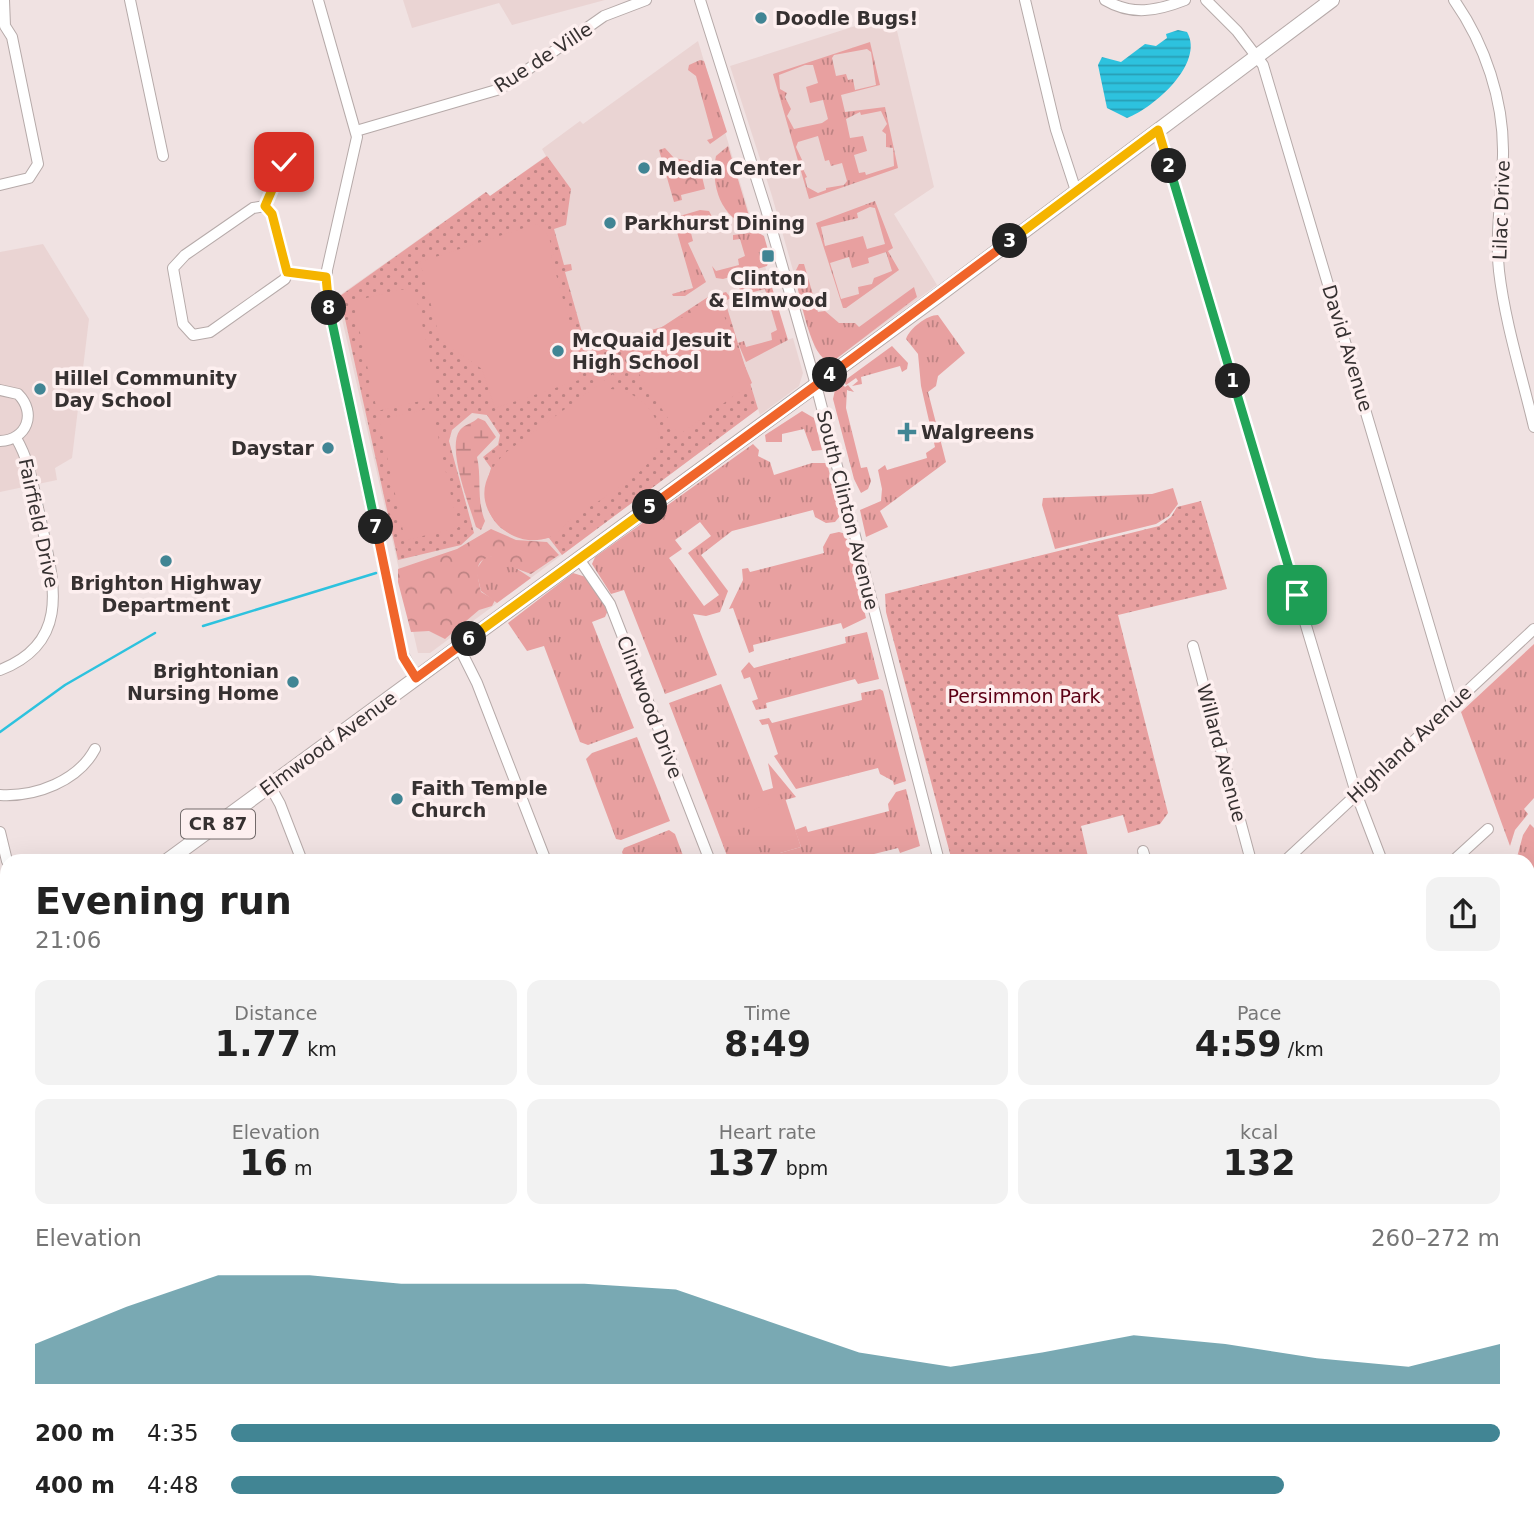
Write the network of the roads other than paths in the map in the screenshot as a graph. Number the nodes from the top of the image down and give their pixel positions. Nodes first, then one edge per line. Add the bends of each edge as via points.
1 (4, 0) edge
2 (130, 0) edge
3 (318, 0) edge
4 (646, 0) edge
5 (700, 0) edge
6 (1025, 0) edge
7 (1105, 0) edge
8 (1185, 0) edge
9 (1206, 0) edge
10 (1332, 0) edge
11 (1454, 0) edge
12 (2, 25) edge
13 (1257, 55) junction
14 (1158, 130) junction
15 (356, 131) junction
16 (163, 156) dead end
17 (284, 162) dead end
18 (0, 185) edge
19 (1076, 191) junction
20 (265, 206) junction
21 (287, 272) junction
22 (326, 277) junction
23 (816, 385) junction
24 (0, 390) edge
25 (1534, 427) edge
26 (16, 438) junction
27 (0, 441) edge
28 (579, 559) junction
29 (1534, 629) edge
30 (1193, 646) dead end
31 (459, 647) junction
32 (0, 670) edge
33 (416, 678) junction
34 (1452, 703) junction
35 (95, 749) dead end
36 (270, 786) junction
37 (1356, 793) junction
38 (0, 795) edge
39 (1488, 829) dead end
40 (0, 832) edge
41 (5, 854) edge
42 (177, 854) edge
43 (299, 854) edge
44 (543, 854) edge
45 (707, 854) edge
46 (937, 854) edge
47 (1249, 854) edge
48 (1292, 854) edge
49 (1379, 854) edge
50 (1461, 854) edge

1 - 12 street
2 - 16 street
3 - 15 street
4 - 15 street, Rue de Ville via 604,16 500,89
5 - 23 street, South Clinton Avenue
6 - 19 street via 1056,130
7 - 8 street via 1138,11
9 - 13 street
10 - 13 main road, Elmwood Avenue / CR 87
11 - 25 street, Lilac Drive via 1476,36 1496,92 1503,153 1497,233 1500,275
12 - 18 street via 12,37 38,163 29,178
13 - 14 main road, Elmwood Avenue / CR 87
13 - 34 street, David Avenue
14 - 19 main road, Elmwood Avenue / CR 87
14 - 37 street
15 - 22 street
17 - 20 street
19 - 23 main road, Elmwood Avenue / CR 87
20 - 21 street via 272,214
20 - 21 street via 253,208 176,263 173,278 183,324 193,335 210,332 279,285
21 - 22 street
22 - 33 street via 327,302 403,657
23 - 28 main road, Elmwood Avenue / CR 87
23 - 46 street, South Clinton Avenue
24 - 26 street, Fairfield Drive via 18,394 28,408 27,425
26 - 27 street, Fairfield Drive
26 - 32 street, Fairfield Drive via 36,498 54,606 38,644
28 - 31 main road, Elmwood Avenue / CR 87
28 - 45 street, Clintwood Drive via 610,604
29 - 34 street, Highland Avenue
30 - 47 street, Willard Avenue
31 - 33 main road, Elmwood Avenue / CR 87
31 - 44 street
33 - 36 main road, Elmwood Avenue / CR 87
34 - 37 street, Highland Avenue
35 - 38 street via 75,774 31,792
36 - 42 main road, Elmwood Avenue / CR 87
36 - 43 street
37 - 48 street, Highland Avenue
37 - 49 street
39 - 50 street
40 - 41 street

